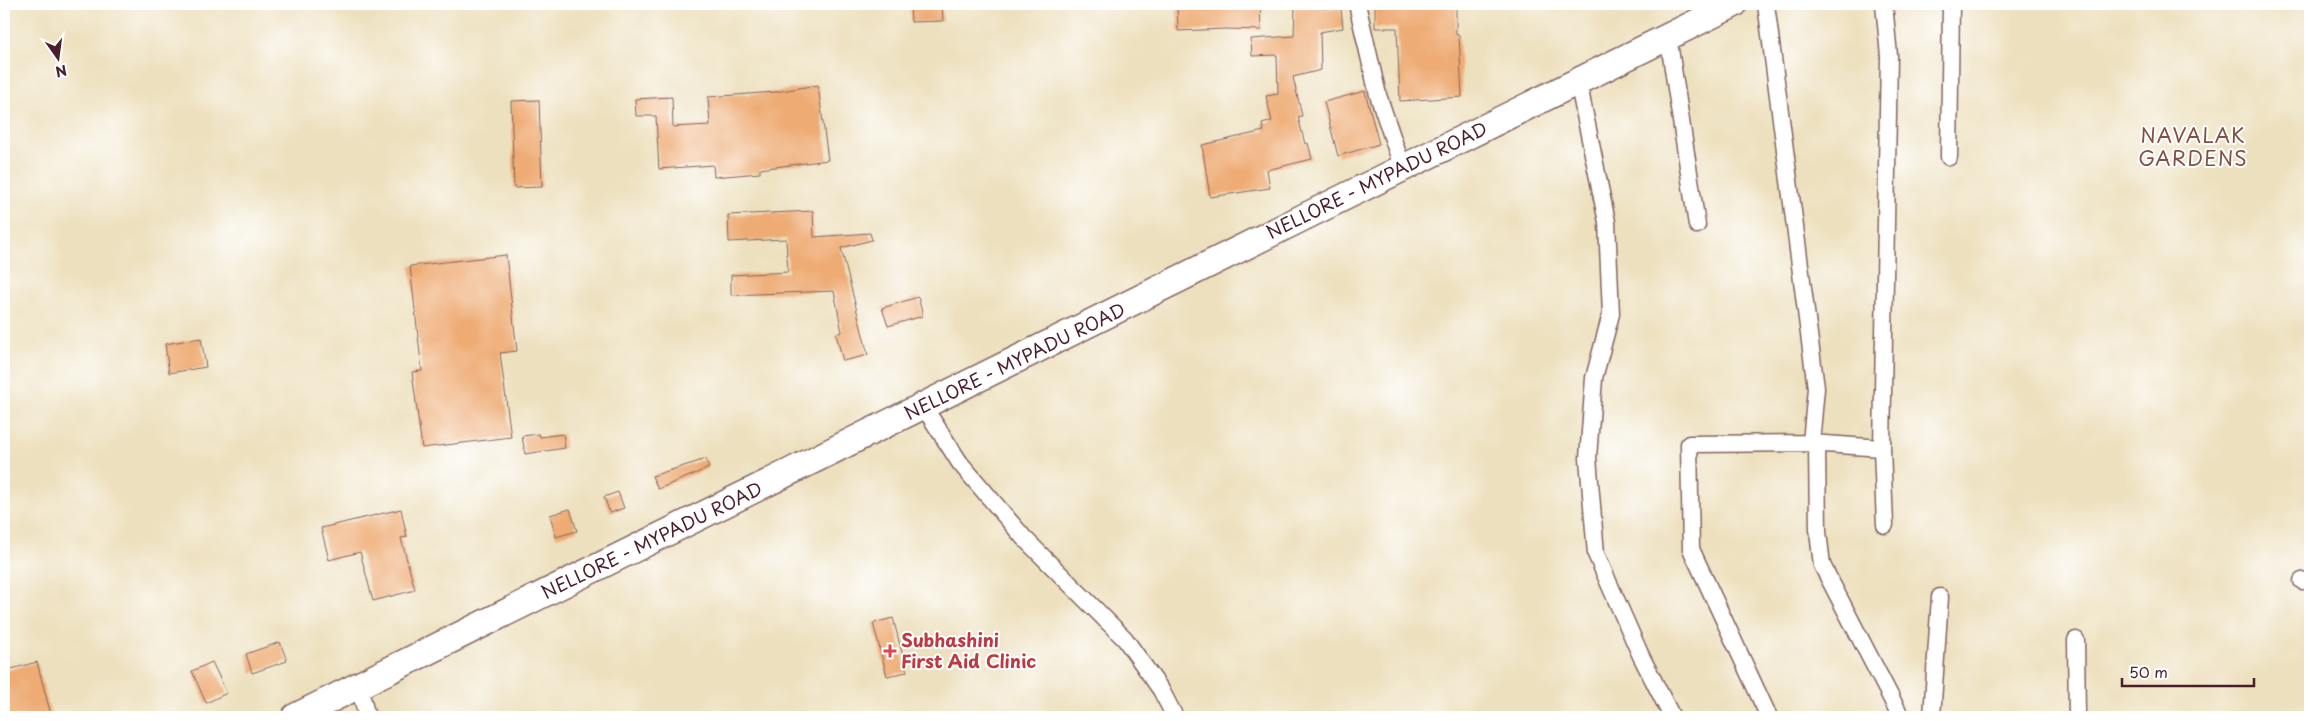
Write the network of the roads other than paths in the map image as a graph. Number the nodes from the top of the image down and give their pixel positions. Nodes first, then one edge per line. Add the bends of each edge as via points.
1 (1357, 4) edge
2 (1734, 4) edge
3 (1766, 4) edge
4 (1884, 4) edge
5 (1951, 4) edge
6 (1668, 36) junction
7 (1578, 81) junction
8 (1949, 157) dead end
9 (1403, 169) junction
10 (1697, 225) dead end
11 (924, 407) junction
12 (1814, 443) junction
13 (1882, 448) junction
14 (1885, 525) dead end
15 (1940, 597) dead end
16 (2076, 640) dead end
17 (359, 686) junction
18 (295, 717) edge
19 (367, 717) edge
20 (1175, 717) edge
21 (1672, 717) edge
22 (1770, 717) edge
23 (1901, 717) edge
24 (1932, 717) edge
25 (2077, 717) edge

1 - 9 street via 1378,95
2 - 6 main road, NELLORE - MYPADU ROAD
3 - 12 street via 1816,388
4 - 13 street via 1889,56
5 - 8 street
6 - 7 main road, NELLORE - MYPADU ROAD
6 - 10 street
7 - 9 main road, NELLORE - MYPADU ROAD
7 - 21 street via 1607,222 1611,314 1594,378 1589,449 1596,554
9 - 11 main road, NELLORE - MYPADU ROAD
11 - 17 main road, NELLORE - MYPADU ROAD
11 - 20 street via 960,463 1024,538 1125,639 1161,690
12 - 13 street
12 - 22 street via 1689,444 1691,549
12 - 23 street via 1822,565
13 - 14 street
15 - 24 street
16 - 25 street
17 - 18 main road, NELLORE - MYPADU ROAD
17 - 19 street

